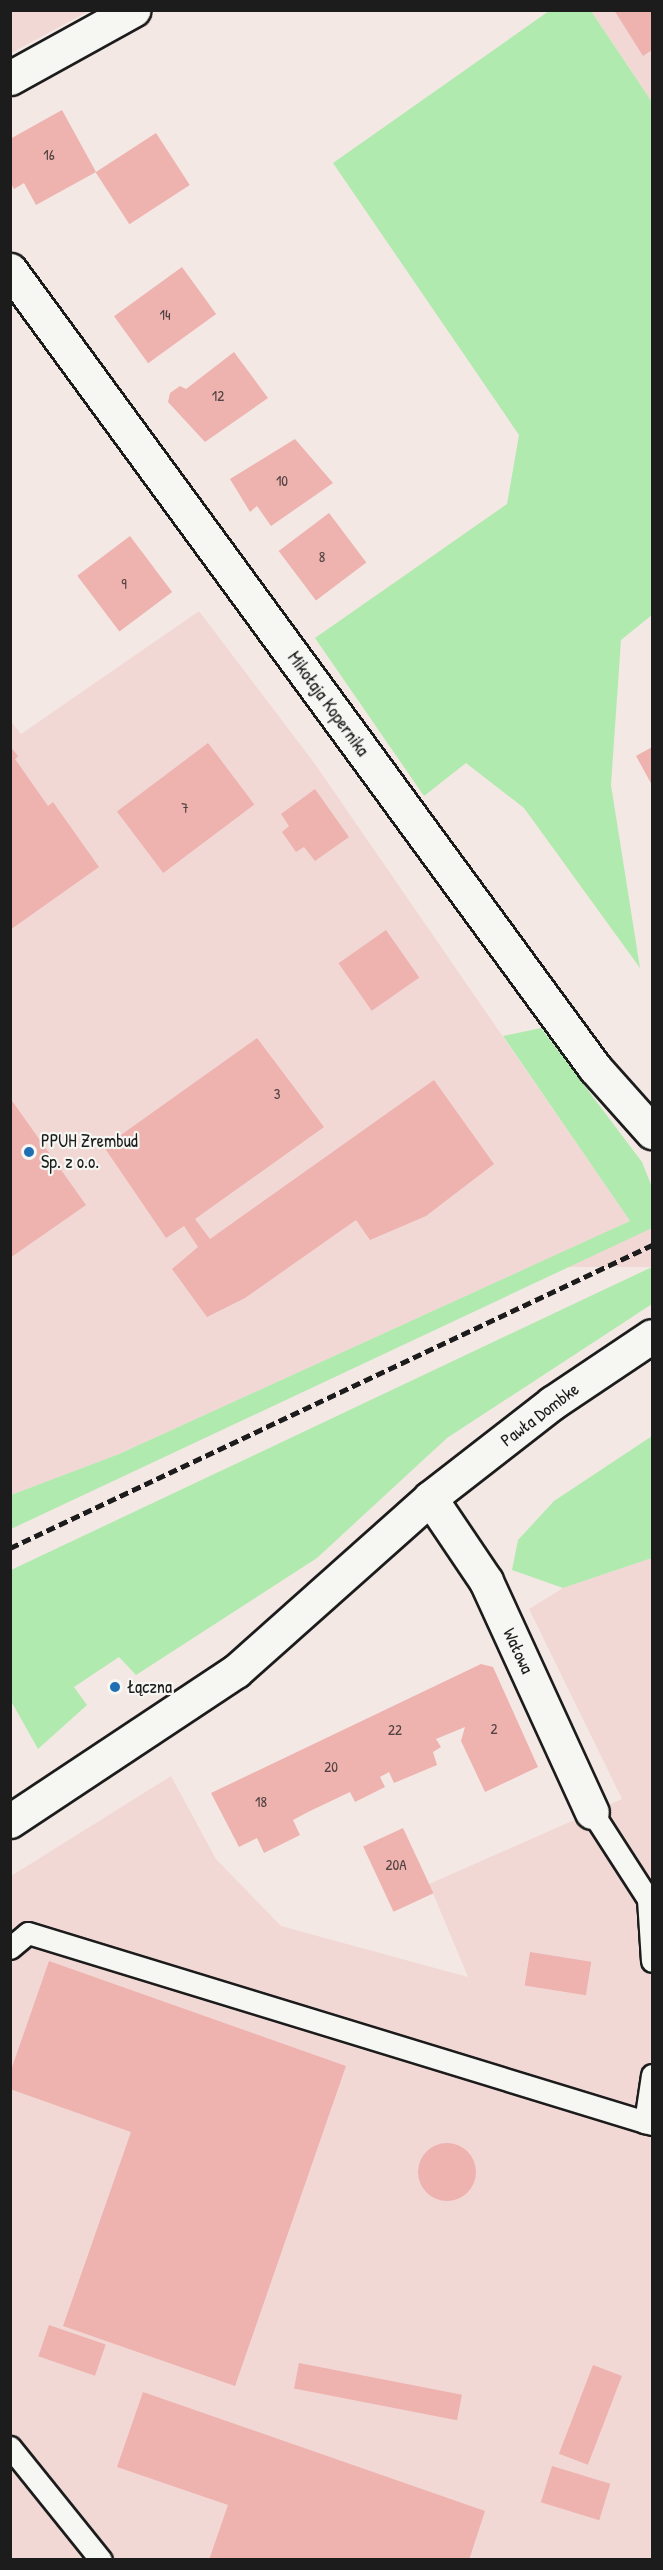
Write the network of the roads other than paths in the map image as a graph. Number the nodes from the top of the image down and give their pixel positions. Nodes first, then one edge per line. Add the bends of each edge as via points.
1 (133, 10) edge
2 (10, 78) edge
3 (10, 270) edge
4 (652, 1132) edge
5 (652, 1336) edge
6 (430, 1498) junction
7 (592, 1812) joint
8 (10, 1821) edge
9 (10, 1948) edge
10 (652, 1961) edge
11 (652, 2075) edge
12 (649, 2123) edge
13 (10, 2447) edge
14 (101, 2559) edge

1 - 2 street
3 - 4 street, Mikołaja Kopernika via 596,1068
5 - 6 street, Pawła Dombke via 552,1403
6 - 7 street, Wałowa via 486,1581
6 - 8 street via 236,1671
7 - 10 lane via 648,1899
9 - 12 lane via 28,1933
11 - 12 lane
13 - 14 lane

